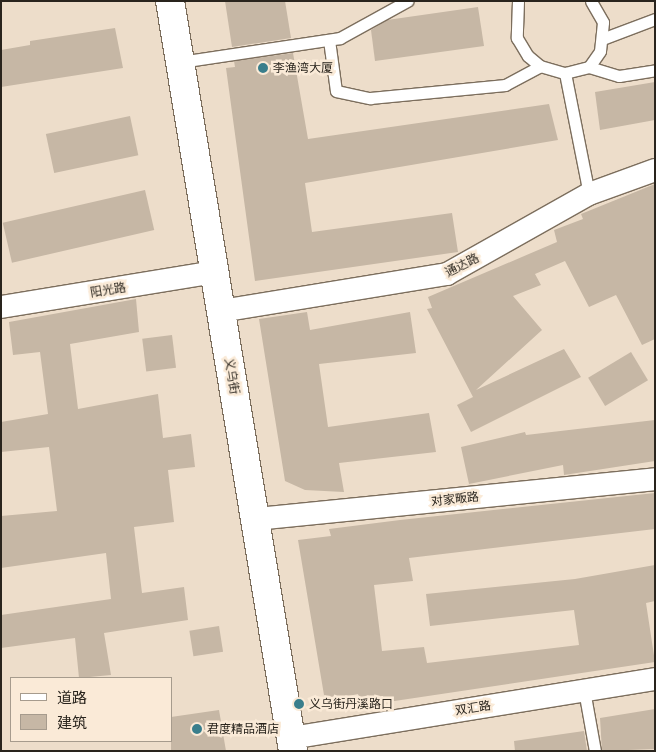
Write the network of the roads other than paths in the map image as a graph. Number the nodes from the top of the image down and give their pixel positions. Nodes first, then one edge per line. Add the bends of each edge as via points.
1 (170, 1) edge
2 (407, 1) edge
3 (518, 1) edge
4 (590, 1) edge
5 (382, 7) edge
6 (655, 19) edge
7 (602, 39) junction
8 (329, 40) junction
9 (180, 62) junction
10 (540, 66) junction
11 (589, 67) junction
12 (655, 70) edge
13 (565, 73) junction
14 (655, 170) edge
15 (589, 194) junction
16 (214, 272) junction
17 (1, 307) edge
18 (221, 311) junction
19 (655, 479) edge
20 (256, 520) junction
21 (655, 679) edge
22 (584, 690) junction
23 (292, 744) edge
24 (595, 751) edge

1 - 9 street, 义乌街
2 - 5 lane
3 - 10 lane via 517,38
4 - 7 lane via 603,22
5 - 8 lane via 340,38
6 - 7 lane
7 - 11 lane via 600,51
8 - 9 lane
8 - 10 lane via 336,91 370,98 505,84
9 - 16 street, 义乌街
10 - 13 lane
11 - 12 lane via 619,76
11 - 13 lane
13 - 15 lane
14 - 15 street, 通达路
15 - 18 street, 通达路 via 447,274
16 - 17 street, 阳光路
16 - 18 street, 义乌街
18 - 20 street, 义乌街
19 - 20 street, 对家畈路
20 - 23 street, 义乌街
21 - 22 street, 双汇路
22 - 23 street, 双汇路
22 - 24 lane

